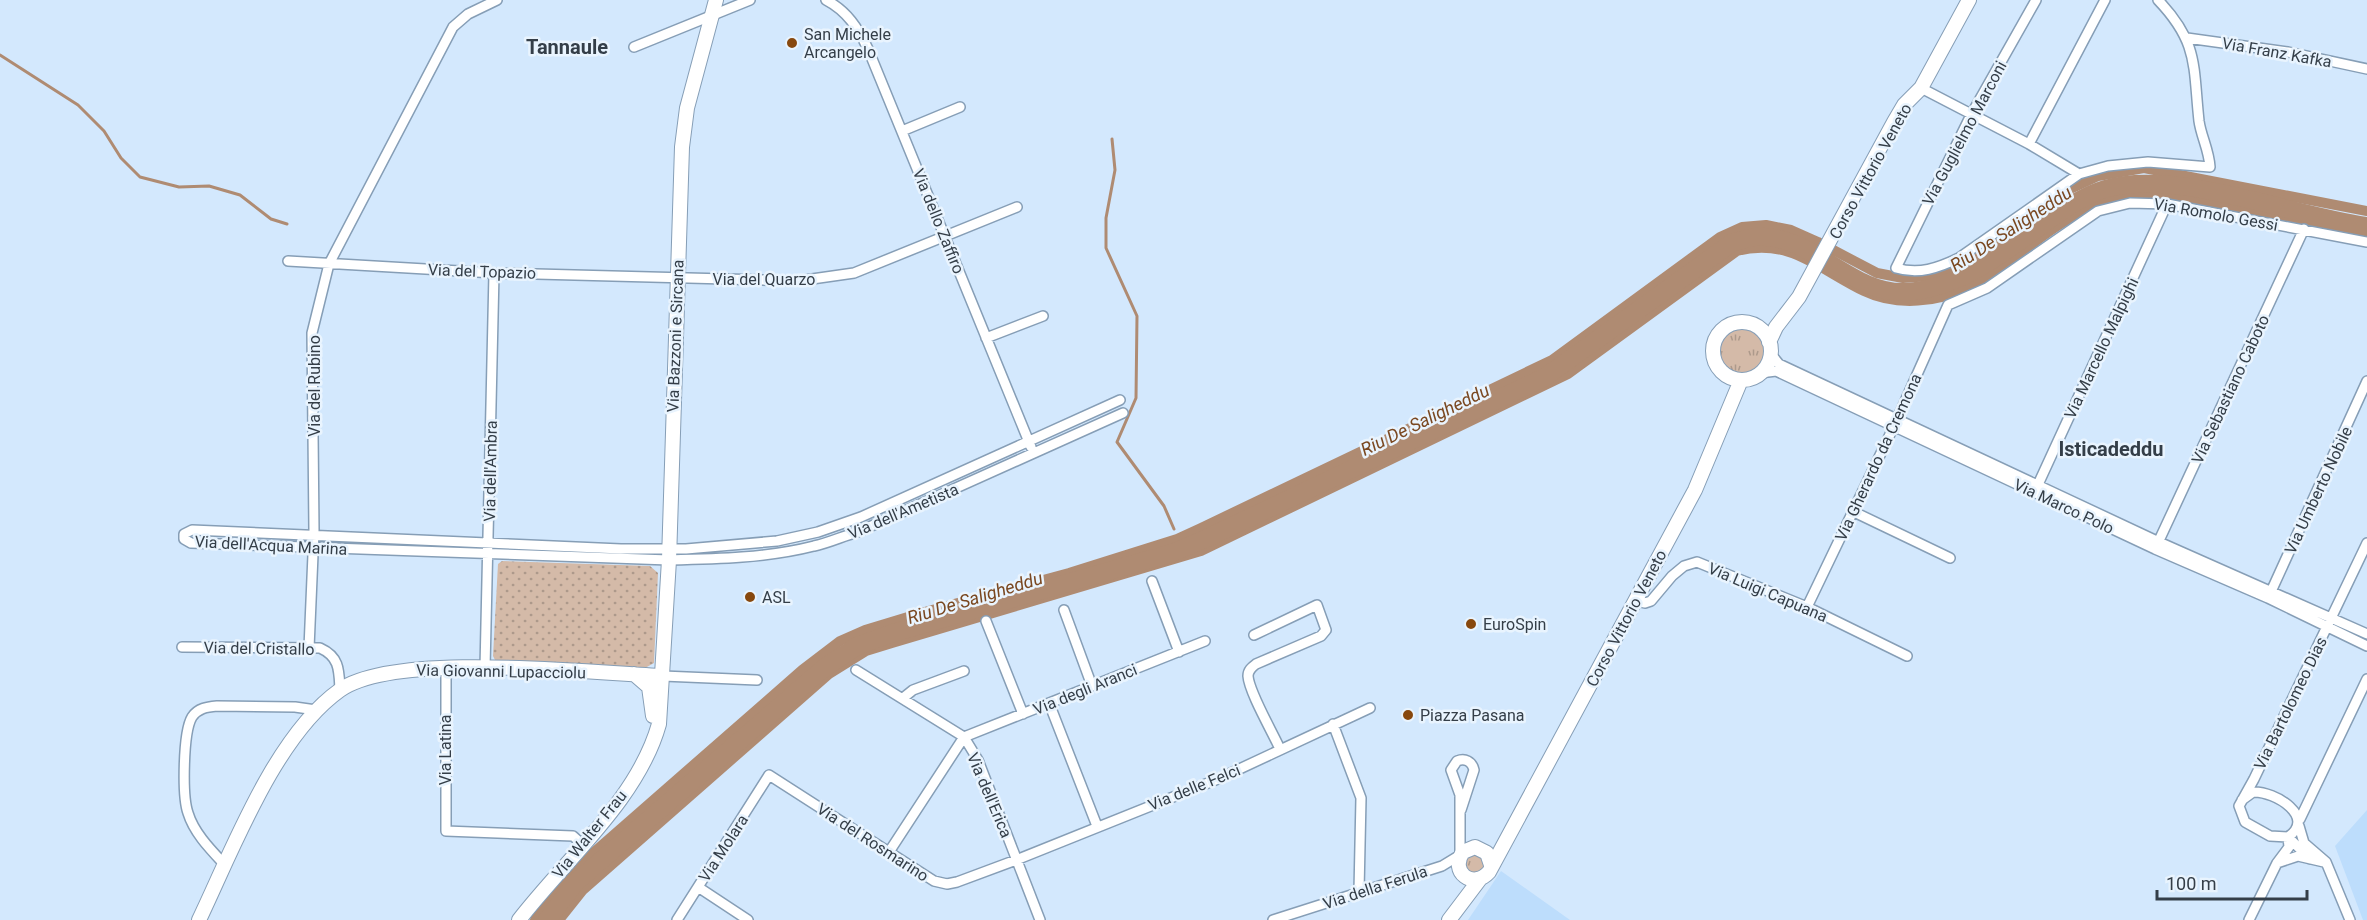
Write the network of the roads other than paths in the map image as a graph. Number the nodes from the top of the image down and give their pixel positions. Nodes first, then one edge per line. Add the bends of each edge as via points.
1 (497, 0) edge
2 (716, 0) edge
3 (750, 0) edge
4 (826, 0) edge
5 (1969, 0) edge
6 (2036, 0) edge
7 (2105, 0) edge
8 (2158, 0) edge
9 (712, 15) junction
10 (2187, 38) junction
11 (634, 46) dead end
12 (2367, 69) edge
13 (1921, 88) junction
14 (960, 107) dead end
15 (1971, 116) junction
16 (902, 131) junction
17 (2029, 144) junction
18 (2079, 174) junction
19 (2167, 204) junction
20 (1017, 207) dead end
21 (2304, 230) junction
22 (945, 236) junction
23 (2367, 242) edge
24 (288, 261) dead end
25 (329, 264) junction
26 (494, 273) junction
27 (677, 278) junction
28 (1947, 305) joint
29 (1788, 311) junction
30 (1042, 316) dead end
31 (1754, 325) junction
32 (986, 338) junction
33 (1770, 347) junction
34 (1719, 369) junction
35 (1760, 373) junction
36 (1741, 380) junction
37 (2367, 381) edge
38 (1120, 400) dead end
39 (1123, 413) dead end
40 (1724, 416) junction
41 (1895, 423) junction
42 (1029, 443) junction
43 (1034, 455) junction
44 (2036, 489) junction
45 (1852, 512) junction
46 (314, 536) junction
47 (489, 542) junction
48 (2367, 543) edge
49 (2157, 546) junction
50 (313, 548) junction
51 (488, 554) junction
52 (669, 554) junction
53 (1950, 558) dead end
54 (1152, 581) dead end
55 (2270, 595) junction
56 (1636, 600) junction
57 (1807, 607) junction
58 (1064, 610) dead end
59 (987, 621) dead end
60 (2329, 622) junction
61 (1254, 634) dead end
62 (2367, 634) edge
63 (1205, 641) dead end
64 (2367, 646) edge
65 (182, 647) dead end
66 (309, 648) junction
67 (1179, 652) junction
68 (1907, 656) dead end
69 (485, 668) junction
70 (446, 669) junction
71 (856, 670) dead end
72 (964, 671) dead end
73 (633, 674) junction
74 (663, 676) junction
75 (2367, 679) edge
76 (757, 680) dead end
77 (1092, 687) junction
78 (340, 690) junction
79 (903, 698) junction
80 (1049, 703) junction
81 (1370, 708) dead end
82 (316, 710) junction
83 (1023, 714) junction
84 (1333, 724) junction
85 (964, 737) junction
86 (653, 744) junction
87 (1280, 749) junction
88 (769, 775) joint
89 (2254, 779) junction
90 (1455, 780) junction
91 (1470, 781) junction
92 (2260, 792) junction
93 (2242, 800) junction
94 (1461, 810) junction
95 (1517, 815) junction
96 (2299, 822) junction
97 (1097, 826) junction
98 (1461, 829) junction
99 (2270, 836) junction
100 (2288, 837) junction
101 (582, 844) junction
102 (1478, 848) junction
103 (889, 852) junction
104 (2311, 859) junction
105 (1016, 860) junction
106 (2326, 862) junction
107 (2277, 863) junction
108 (225, 865) junction
109 (1491, 865) junction
110 (1461, 867) junction
111 (1480, 879) junction
112 (698, 887) junction
113 (1359, 891) junction
114 (1462, 900) junction
115 (199, 920) edge
116 (519, 920) edge
117 (676, 920) edge
118 (748, 920) edge
119 (1040, 920) edge
120 (1273, 920) edge
121 (1449, 920) edge
122 (2249, 920) edge
123 (2350, 920) edge

1 - 25 street, Via del Rubino via 468,14 453,27
2 - 9 street, Via Bazzoni e Sircana
3 - 9 street
4 - 16 street, Via dello Zaffiro via 846,13 858,28
5 - 13 street, Corso Vittorio Veneto
6 - 15 street, Via Guglielmo Marconi
7 - 17 street
8 - 10 street
9 - 11 street
9 - 27 street, Via Bazzoni e Sircana via 687,108
10 - 12 street, Via Franz Kafka via 2288,52
10 - 18 street via 2196,69 2199,123 2209,150 2210,167 2148,162
13 - 15 street
13 - 29 street, Corso Vittorio Veneto via 1904,105 1830,243
14 - 16 street
15 - 17 street
15 - 18 street, Via Guglielmo Marconi via 1896,268 1937,268 1959,258
16 - 22 street, Via dello Zaffiro
17 - 18 street
19 - 21 street, Via Romolo Gessi
19 - 28 street, Via Romolo Gessi via 2130,203 2098,211 1986,288
19 - 44 street, Via Marcello Malpighi
20 - 22 street, Via del Quarzo
21 - 23 street, Via Romolo Gessi
21 - 49 street, Via Sebastiano Caboto
22 - 27 street, Via del Quarzo via 854,273 826,279
22 - 32 street, Via dello Zaffiro
24 - 25 street, Via del Topazio
25 - 26 street, Via del Topazio
25 - 46 street, Via del Rubino via 312,333
26 - 27 street, Via del Topazio via 558,269
26 - 47 street, Via dell'Ambra
27 - 52 street, Via Bazzoni e Sircana
28 - 41 street, Via Gherardo da Cremona
29 - 31 street via 1771,322
29 - 33 street, Corso Vittorio Veneto
30 - 32 street
31 - 33 street
31 - 34 street via 1734,323 1718,334 1713,351
32 - 42 street, Via dello Zaffiro
33 - 35 street
33 - 41 street, Via Marco Polo via 1776,363
34 - 36 street via 1732,379
34 - 40 street, Corso Vittorio Veneto via 1727,396
35 - 36 street
35 - 41 street, Via Marco Polo via 1776,371
36 - 40 street, Corso Vittorio Veneto
37 - 55 street, Via Umberto Nobile
38 - 42 street, Via dell'Ametista
39 - 43 street, Via dell'Ametista
40 - 56 street, Corso Vittorio Veneto via 1703,474
41 - 44 street, Via Marco Polo
41 - 45 street, Via Gherardo da Cremona
42 - 43 street, Via dello Zaffiro
42 - 52 street, Via dell'Ametista via 818,532
43 - 52 street, Via dell'Ametista via 858,532 814,546 733,558
44 - 49 street, Via Marco Polo
45 - 53 street
45 - 57 street, Via Gherardo da Cremona
46 - 47 street, Via dell'Acqua Marina
46 - 50 street, Via del Rubino
46 - 50 street, Via dell'Acqua Marina via 192,530 184,534 191,543
47 - 51 street, Via dell'Ambra
47 - 52 street, Via dell'Acqua Marina
48 - 60 street, Via Bartolomeo Dias
49 - 55 street, Via Marco Polo
50 - 51 street, Via dell'Acqua Marina
50 - 66 street, Via del Rubino
51 - 52 street, Via dell'Acqua Marina
51 - 69 street, Via dell'Ambra
52 - 74 street, Via Bazzoni e Sircana
54 - 67 street
55 - 60 street, Via Marco Polo
56 - 57 street, Via Luigi Capuana via 1651,601 1672,576 1697,562
56 - 95 street, Corso Vittorio Veneto
57 - 68 street, Via Luigi Capuana
58 - 77 street
59 - 83 street
60 - 62 street, Via Marco Polo
60 - 64 street, Via Marco Polo
60 - 89 street, Via Bartolomeo Dias
61 - 87 street via 1317,605 1326,630 1322,636 1256,664 1249,671 1255,695
63 - 67 street, Via degli Aranci
65 - 66 street, Via del Cristallo
66 - 78 street, Via del Cristallo via 330,652 336,659
67 - 77 street, Via degli Aranci
69 - 70 street, Via Giovanni Lupacciolu
69 - 73 street, Via Giovanni Lupacciolu
70 - 78 street, Via Giovanni Lupacciolu via 380,674
70 - 101 street, Via Latina via 446,831 573,836
71 - 79 street, Via dell'Erica
72 - 79 street via 913,690
73 - 74 street, Via Giovanni Lupacciolu
73 - 86 street, Via Walter Frau via 649,687
74 - 76 street, Via Giovanni Lupacciolu
74 - 86 street, Via Walter Frau via 659,724
75 - 96 street
77 - 80 street, Via degli Aranci
78 - 82 street, Via Giovanni Lupacciolu
79 - 85 street, Via dell'Erica
80 - 83 street, Via degli Aranci
80 - 97 street
81 - 84 street, Via delle Felci
82 - 108 street, Via Giovanni Lupacciolu via 269,779
82 - 108 street via 217,706 205,707 191,719 187,736 187,811 203,840
83 - 85 street, Via degli Aranci
84 - 87 street, Via delle Felci
84 - 113 street via 1361,798
85 - 103 street
85 - 105 street, Via dell'Erica via 978,760
86 - 101 street, Via Walter Frau via 625,792
87 - 97 street, Via delle Felci via 1218,779
88 - 103 street, Via del Rosmarino
88 - 112 street, Via Molara
89 - 92 street, Via Bartolomeo Dias
89 - 93 street, Via Bartolomeo Dias
90 - 91 street
90 - 91 street via 1452,767 1464,760 1474,770
90 - 94 street
91 - 94 street
92 - 93 street
92 - 96 street via 2290,806
93 - 99 street via 2240,814 2245,822
94 - 98 street
95 - 102 street, Corso Vittorio Veneto via 1497,839
95 - 109 street, Corso Vittorio Veneto
96 - 100 street
96 - 106 street via 2304,843
97 - 105 street, Via delle Felci
98 - 102 street via 1465,839
98 - 110 street
99 - 100 street
99 - 107 street via 2277,844
100 - 104 street
100 - 107 street via 2289,848
101 - 116 street, Via Walter Frau
102 - 109 street via 1488,855
102 - 110 street via 1466,850
103 - 105 street, Via del Rosmarino via 934,881 947,884
104 - 106 street
104 - 107 street via 2298,856
105 - 119 street, Via dell'Erica
106 - 123 street
107 - 122 street
108 - 115 street, Via Giovanni Lupacciolu
109 - 111 street
110 - 111 street
110 - 113 street, Via della Ferula via 1442,866
110 - 114 street
111 - 114 street
112 - 117 street, Via Molara
112 - 118 street
113 - 120 street, Via della Ferula
114 - 121 street

